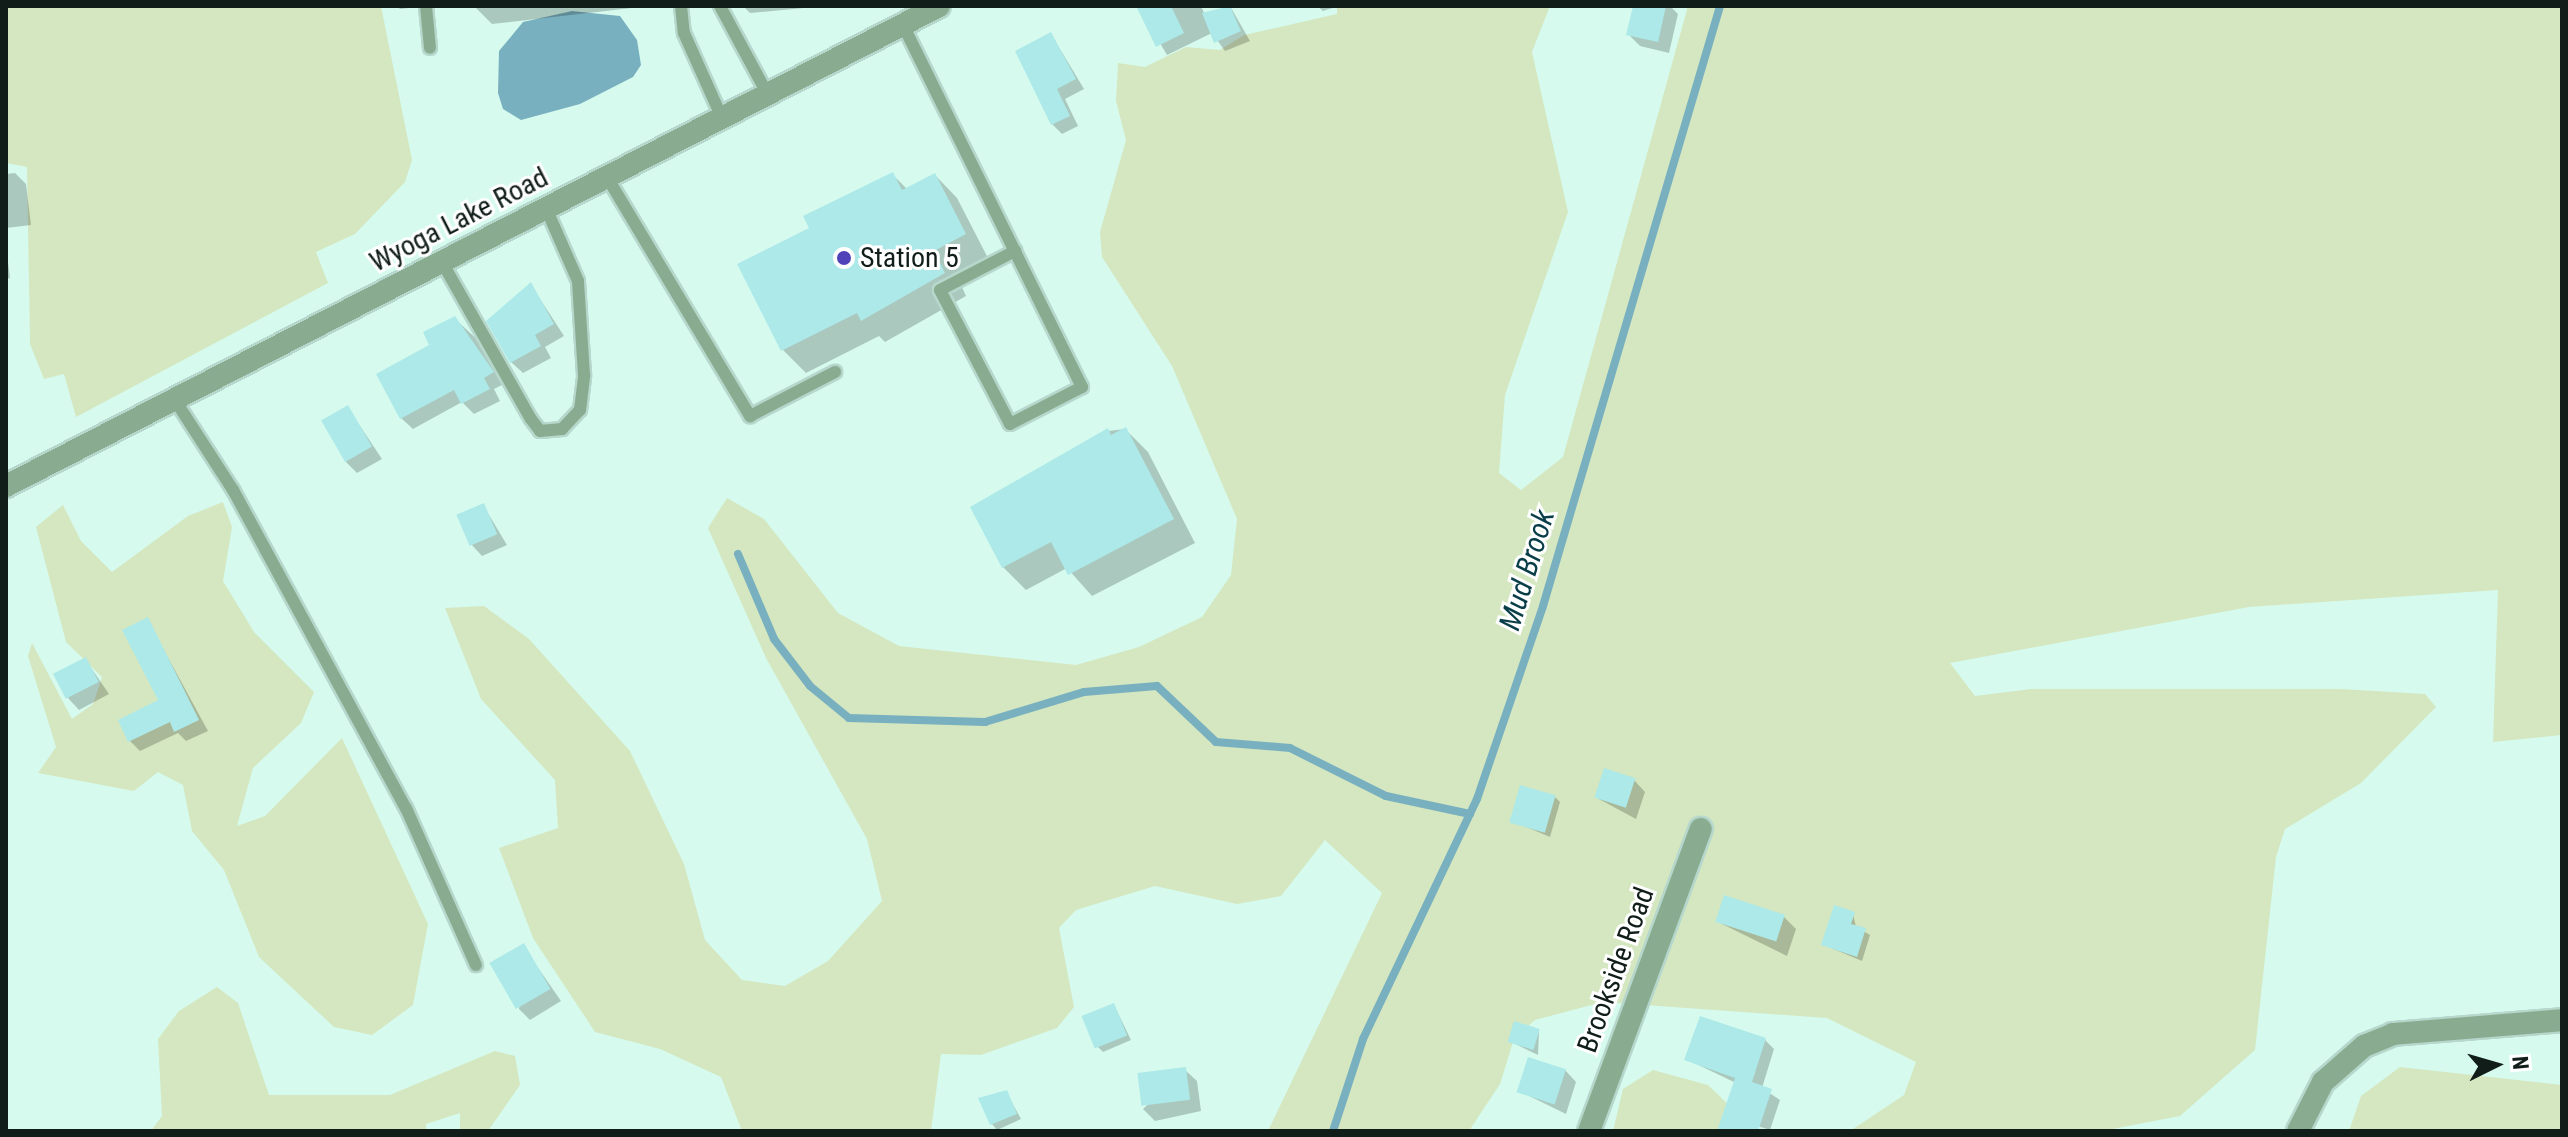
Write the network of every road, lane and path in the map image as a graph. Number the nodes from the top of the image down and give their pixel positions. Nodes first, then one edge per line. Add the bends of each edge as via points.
1 (426, 6) edge
2 (681, 6) edge
3 (720, 6) edge
4 (939, 6) edge
5 (903, 25) junction
6 (430, 48) dead end
7 (768, 95) junction
8 (722, 118) junction
9 (607, 177) junction
10 (546, 208) junction
11 (1015, 251) junction
12 (442, 262) junction
13 (835, 372) dead end
14 (175, 400) junction
15 (6, 486) edge
16 (1701, 829) dead end
17 (476, 965) dead end
18 (2562, 1020) edge
19 (1589, 1131) edge
20 (2298, 1131) edge

1 - 6 lane
2 - 8 lane via 684,33
3 - 7 lane
4 - 5 street, Wyoga Lake Road
5 - 7 street, Wyoga Lake Road
5 - 11 lane
7 - 8 street, Wyoga Lake Road
8 - 9 street, Wyoga Lake Road
9 - 10 street, Wyoga Lake Road
9 - 13 lane via 750,416
10 - 12 street, Wyoga Lake Road
10 - 12 lane via 578,281 584,375 580,410 562,429 540,431 531,419
11 - 11 lane via 1082,387 1010,424 940,290
12 - 14 street, Wyoga Lake Road
14 - 15 street, Wyoga Lake Road
14 - 17 lane via 233,490 406,808
16 - 19 street, Brookside Road
18 - 20 street via 2393,1034 2364,1046 2323,1082

